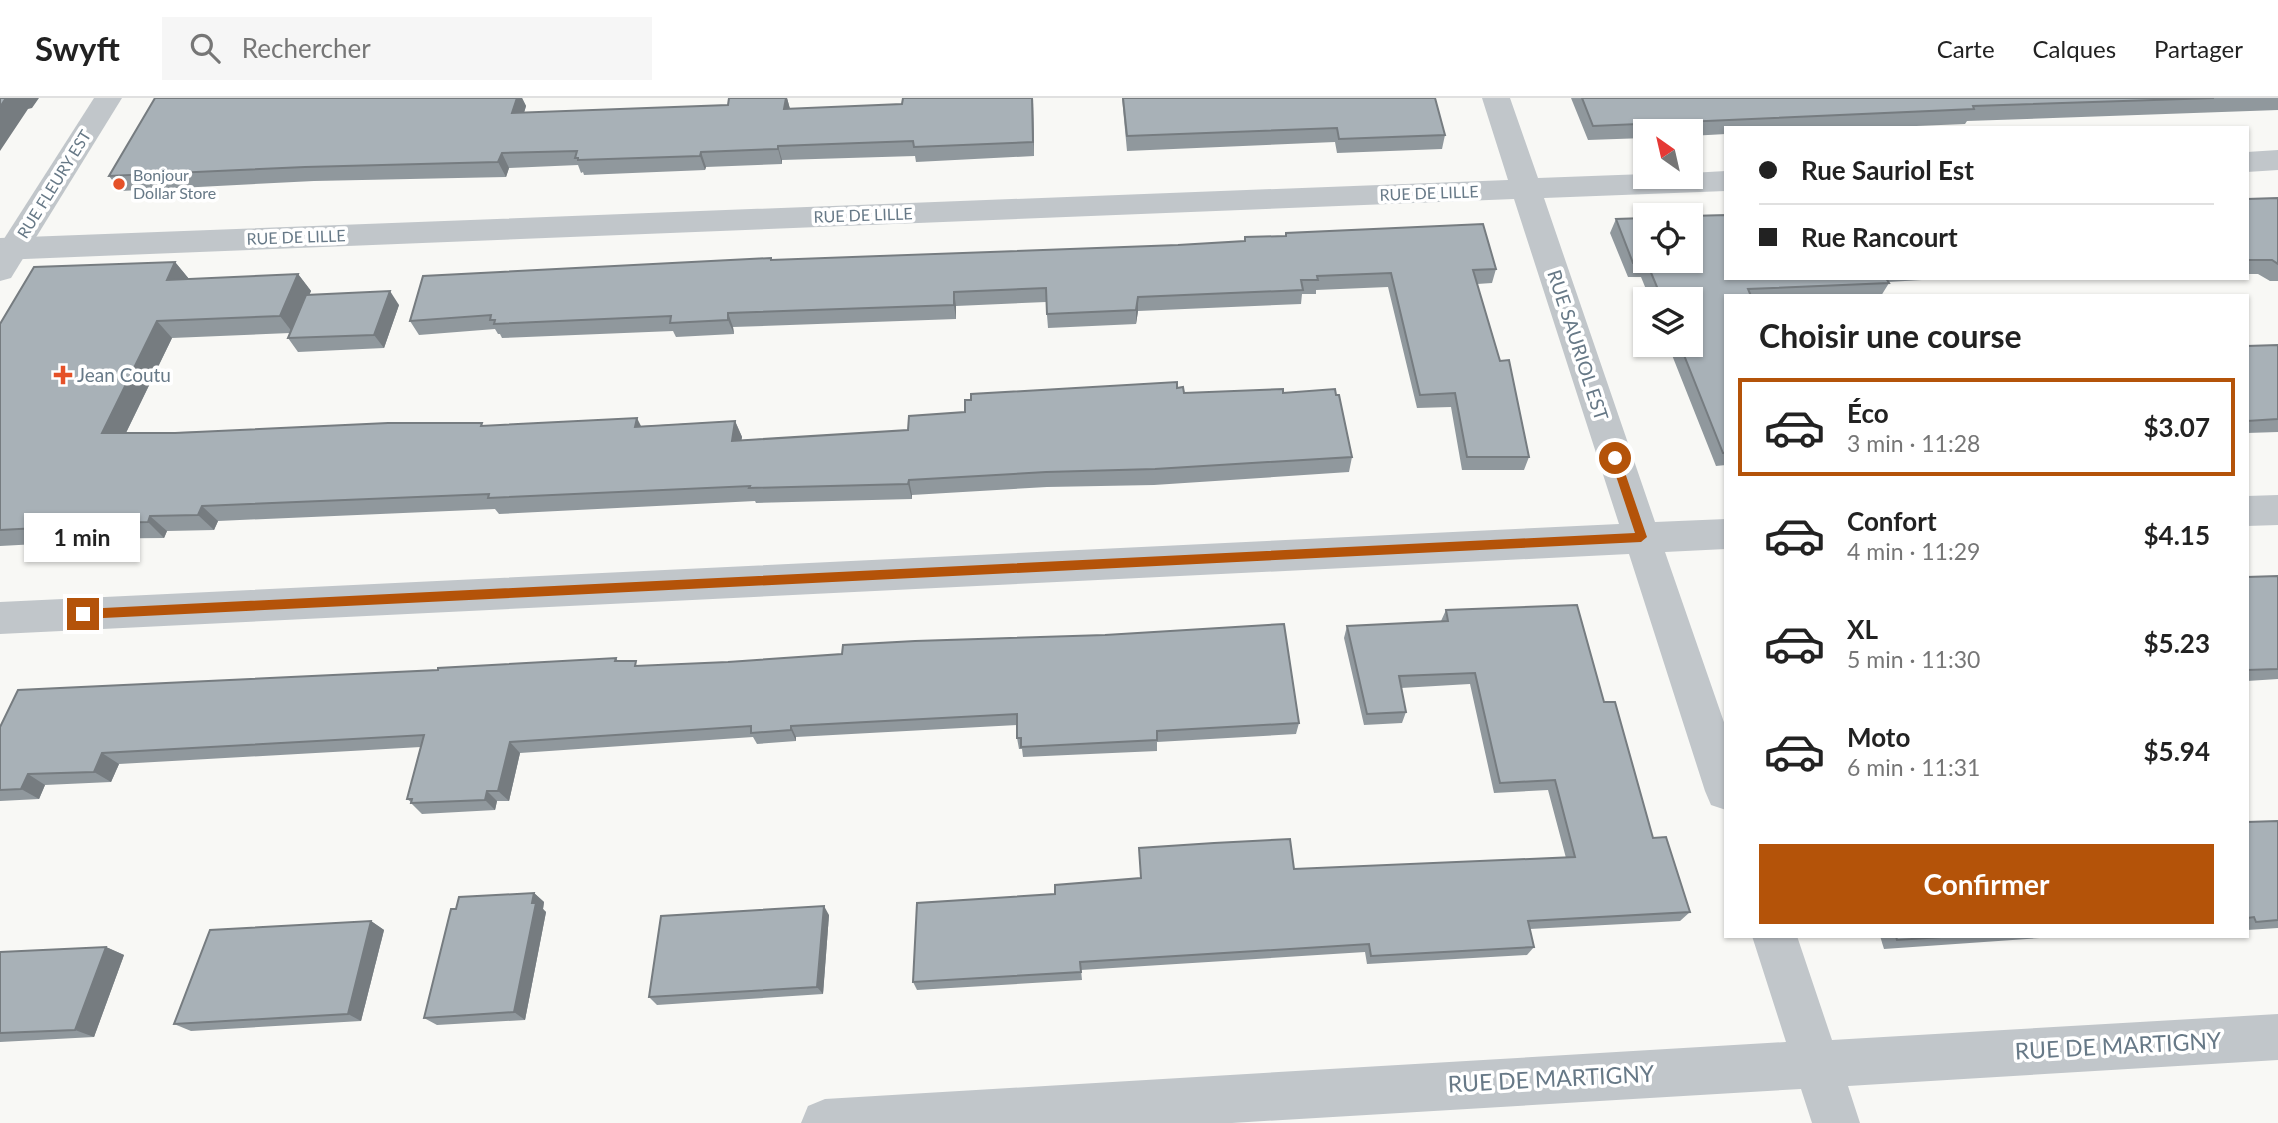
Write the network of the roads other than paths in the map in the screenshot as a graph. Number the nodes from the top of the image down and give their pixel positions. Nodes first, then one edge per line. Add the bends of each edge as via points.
1 (108, 98) edge
2 (1496, 98) edge
3 (2278, 160) edge
4 (2249, 162) edge
5 (1724, 181) edge
6 (1525, 189) junction
7 (4, 256) edge
8 (2278, 510) edge
9 (2249, 511) edge
10 (1724, 534) edge
11 (1641, 537) junction
12 (0, 618) edge
13 (1724, 785) edge
14 (1775, 938) edge
15 (2278, 1037) edge
16 (1816, 1064) junction
17 (825, 1123) edge
18 (1836, 1123) edge

1 - 7 street, RUE FLEURY EST
2 - 6 street, RUE SAURIOL EST
3 - 4 street
5 - 6 street, RUE DE LILLE
6 - 7 street, RUE DE LILLE
6 - 11 street, RUE SAURIOL EST
8 - 9 street
10 - 11 street
11 - 12 street
11 - 13 street, RUE SAURIOL EST
14 - 16 street
15 - 16 street, RUE DE MARTIGNY
16 - 17 street, RUE DE MARTIGNY
16 - 18 street

